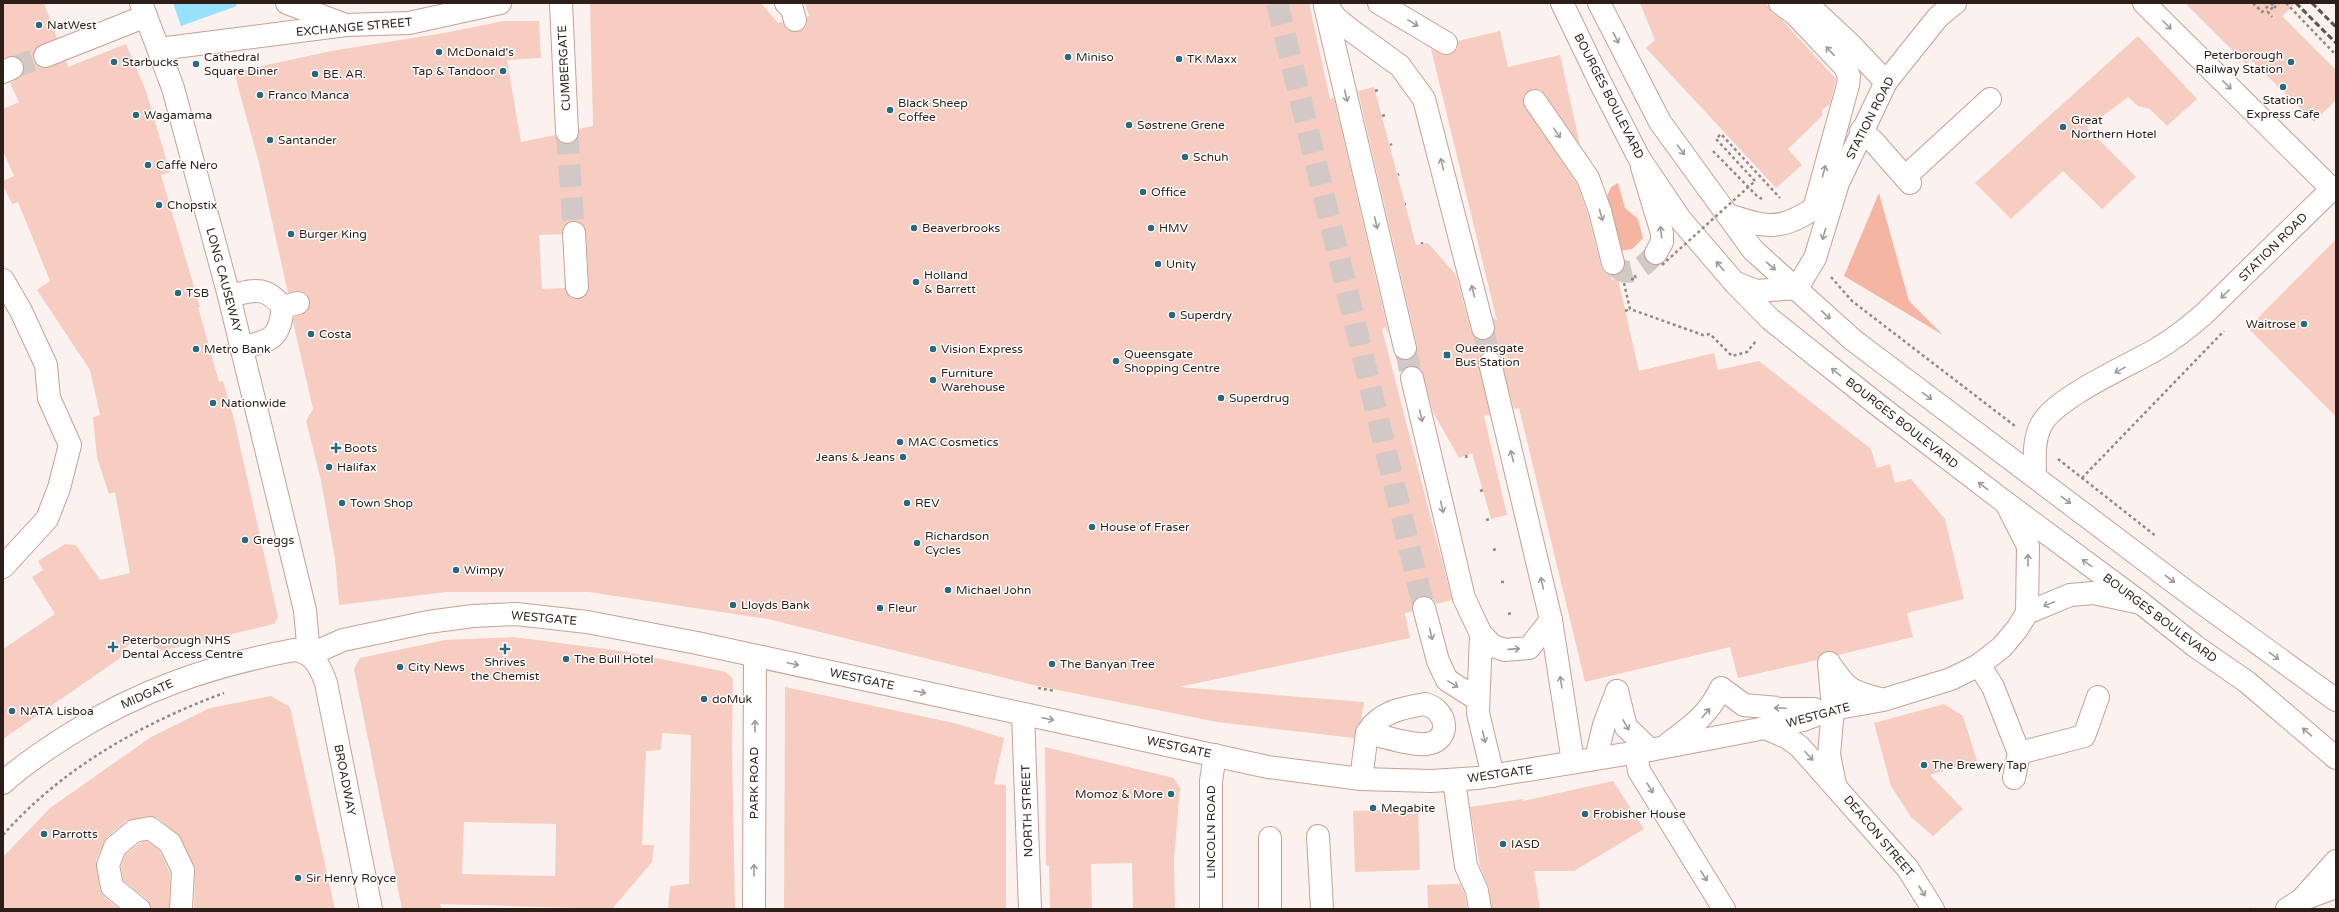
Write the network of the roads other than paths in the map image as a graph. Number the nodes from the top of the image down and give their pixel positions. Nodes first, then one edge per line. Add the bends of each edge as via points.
1 (287, 3) edge
2 (500, 3) edge
3 (561, 3) edge
4 (1325, 3) edge
5 (1379, 3) edge
6 (1562, 3) edge
7 (1599, 3) edge
8 (1780, 3) edge
9 (1806, 3) edge
10 (1955, 3) edge
11 (2144, 3) edge
12 (143, 9) edge
13 (346, 25) junction
14 (1446, 43) dead end
15 (160, 49) junction
16 (1380, 51) junction
17 (45, 56) tunnel mouth
18 (1339, 68) junction
19 (1886, 82) junction
20 (1990, 99) dead end
21 (1535, 101) dead end
22 (1861, 131) junction
23 (567, 132) tunnel mouth
24 (1639, 158) junction
25 (1838, 183) junction
26 (2334, 186) edge
27 (1814, 209) junction
28 (1728, 215) junction
29 (574, 233) tunnel mouth
30 (1659, 259) tunnel mouth
31 (1618, 271) road end
32 (3, 280) edge
33 (1734, 282) junction
34 (577, 287) dead end
35 (1797, 288) junction
36 (228, 296) junction
37 (1483, 328) tunnel mouth
38 (241, 348) junction
39 (1405, 348) tunnel mouth
40 (1490, 363) tunnel mouth
41 (1412, 378) tunnel mouth
42 (2035, 476) junction
43 (2006, 503) junction
44 (3, 567) edge
45 (2141, 603) junction
46 (1424, 608) tunnel mouth
47 (2027, 613) junction
48 (1551, 620) junction
49 (1481, 634) junction
50 (309, 655) junction
51 (755, 656) junction
52 (1979, 665) junction
53 (2098, 697) dead end
54 (1477, 699) junction
55 (1883, 700) junction
56 (2336, 700) edge
57 (1833, 709) junction
58 (1023, 714) junction
59 (1765, 728) junction
60 (1367, 733) dead end
61 (1650, 750) junction
62 (2019, 753) junction
63 (1215, 755) junction
64 (1596, 758) junction
65 (2336, 758) edge
66 (1573, 762) junction
67 (1493, 776) junction
68 (2014, 778) dead end
69 (1360, 779) junction
70 (1454, 780) junction
71 (3, 783) edge
72 (1835, 785) junction
73 (1318, 836) dead end
74 (1270, 838) dead end
75 (2336, 862) edge
76 (2336, 887) edge
77 (2294, 904) edge
78 (139, 909) edge
79 (181, 909) edge
80 (371, 909) edge
81 (754, 909) edge
82 (1030, 909) edge
83 (1211, 909) edge
84 (1270, 909) edge
85 (1322, 909) edge
86 (1480, 909) edge
87 (1724, 909) edge
88 (1933, 909) edge

1 - 13 street
2 - 13 street, EXCHANGE STREET via 412,30
3 - 23 street, CUMBERGATE
4 - 16 street via 1336,18
4 - 18 street
5 -> 14 street
6 - 24 street, BOURGES BOULEVARD
7 -> 28 street via 1660,122
27 -> 8 street via 1849,76 1845,67 1796,15
9 - 19 street
10 - 19 street, STATION ROAD via 1938,17
11 -> 26 street, STATION ROAD
12 - 15 street, LONG CAUSEWAY
12 - 17 street
13 - 15 street, EXCHANGE STREET
15 - 36 street, LONG CAUSEWAY via 173,88
16 - 18 street via 1366,47 1350,51
37 -> 16 street via 1424,99 1400,66
18 -> 39 street
19 - 22 street, STATION ROAD
20 - 22 street via 1908,180
21 -> 31 street via 1588,178
22 - 25 street, STATION ROAD
30 -> 24 street via 1662,233
33 -> 24 street, BOURGES BOULEVARD via 1680,219
25 - 27 street, STATION ROAD via 1822,204
25 -> 35 street, STATION ROAD via 1815,258
26 -> 42 street, STATION ROAD via 2234,273 2183,333 2072,396 2051,412 2042,424 2035,441
27 - 28 street, STATION ROAD via 1788,223 1775,226 1761,226
28 -> 35 street via 1753,250
29 - 34 street
32 - 44 street via 21,311 46,365 49,398 70,445 59,488 47,519
33 - 35 street via 1756,291
43 -> 33 street, BOURGES BOULEVARD via 1770,318
35 -> 42 street via 1853,340
36 - 38 street, LONG CAUSEWAY
36 - 38 street via 257,289 291,305 281,328 268,341
38 - 50 street, LONG CAUSEWAY via 305,610
48 -> 40 street
41 -> 49 street via 1464,598
42 -> 56 street via 2193,597
45 -> 43 street, BOURGES BOULEVARD
47 -> 43 street via 2028,546
45 -> 47 street via 2093,593 2070,595
65 -> 45 street, BOURGES BOULEVARD via 2248,682 2195,646
46 -> 54 street via 1438,661 1447,680
47 - 52 street, WESTGATE via 2002,647
49 -> 48 street via 1493,646 1505,650 1529,648
66 -> 48 street
49 - 54 street via 1480,686
50 - 51 street, WESTGATE via 343,640 428,622 516,614 588,622 697,642
50 - 71 street, MIDGATE via 294,650 233,662 192,674 99,716 18,769
50 - 80 street, BROADWAY via 317,661 326,683
51 -> 58 street, WESTGATE
81 -> 51 street, PARK ROAD
52 - 55 street, WESTGATE via 1951,679
52 - 62 street via 1992,687
53 - 62 street via 2084,736
54 -> 67 street
55 - 57 street, WESTGATE
55 - 57 street, DEACON STREET via 1857,693 1844,686 1830,663
57 - 59 street, WESTGATE via 1803,720
57 - 61 street via 1744,705 1721,688 1714,705 1697,723
57 - 72 street, DEACON STREET via 1829,755
58 -> 63 street, WESTGATE
58 - 82 street, NORTH STREET
59 - 61 street, WESTGATE
59 -> 72 street, DEACON STREET via 1799,746
60 - 69 street
61 - 64 street, WESTGATE
64 -> 61 street via 1616,692 1626,726
61 -> 87 street via 1639,771
62 - 68 street
63 - 69 street, WESTGATE via 1268,767
63 - 83 street, LINCOLN ROAD via 1211,781
64 - 66 street, WESTGATE
66 - 67 street, WESTGATE
67 - 70 street, WESTGATE
69 - 70 street, WESTGATE
70 - 86 street via 1466,866 1477,891
72 -> 88 street, DEACON STREET via 1908,869
73 - 85 street
74 - 84 street
75 - 77 street
76 - 77 street
78 - 79 street via 112,888 108,864 115,847 134,831 150,828 170,843 183,870

